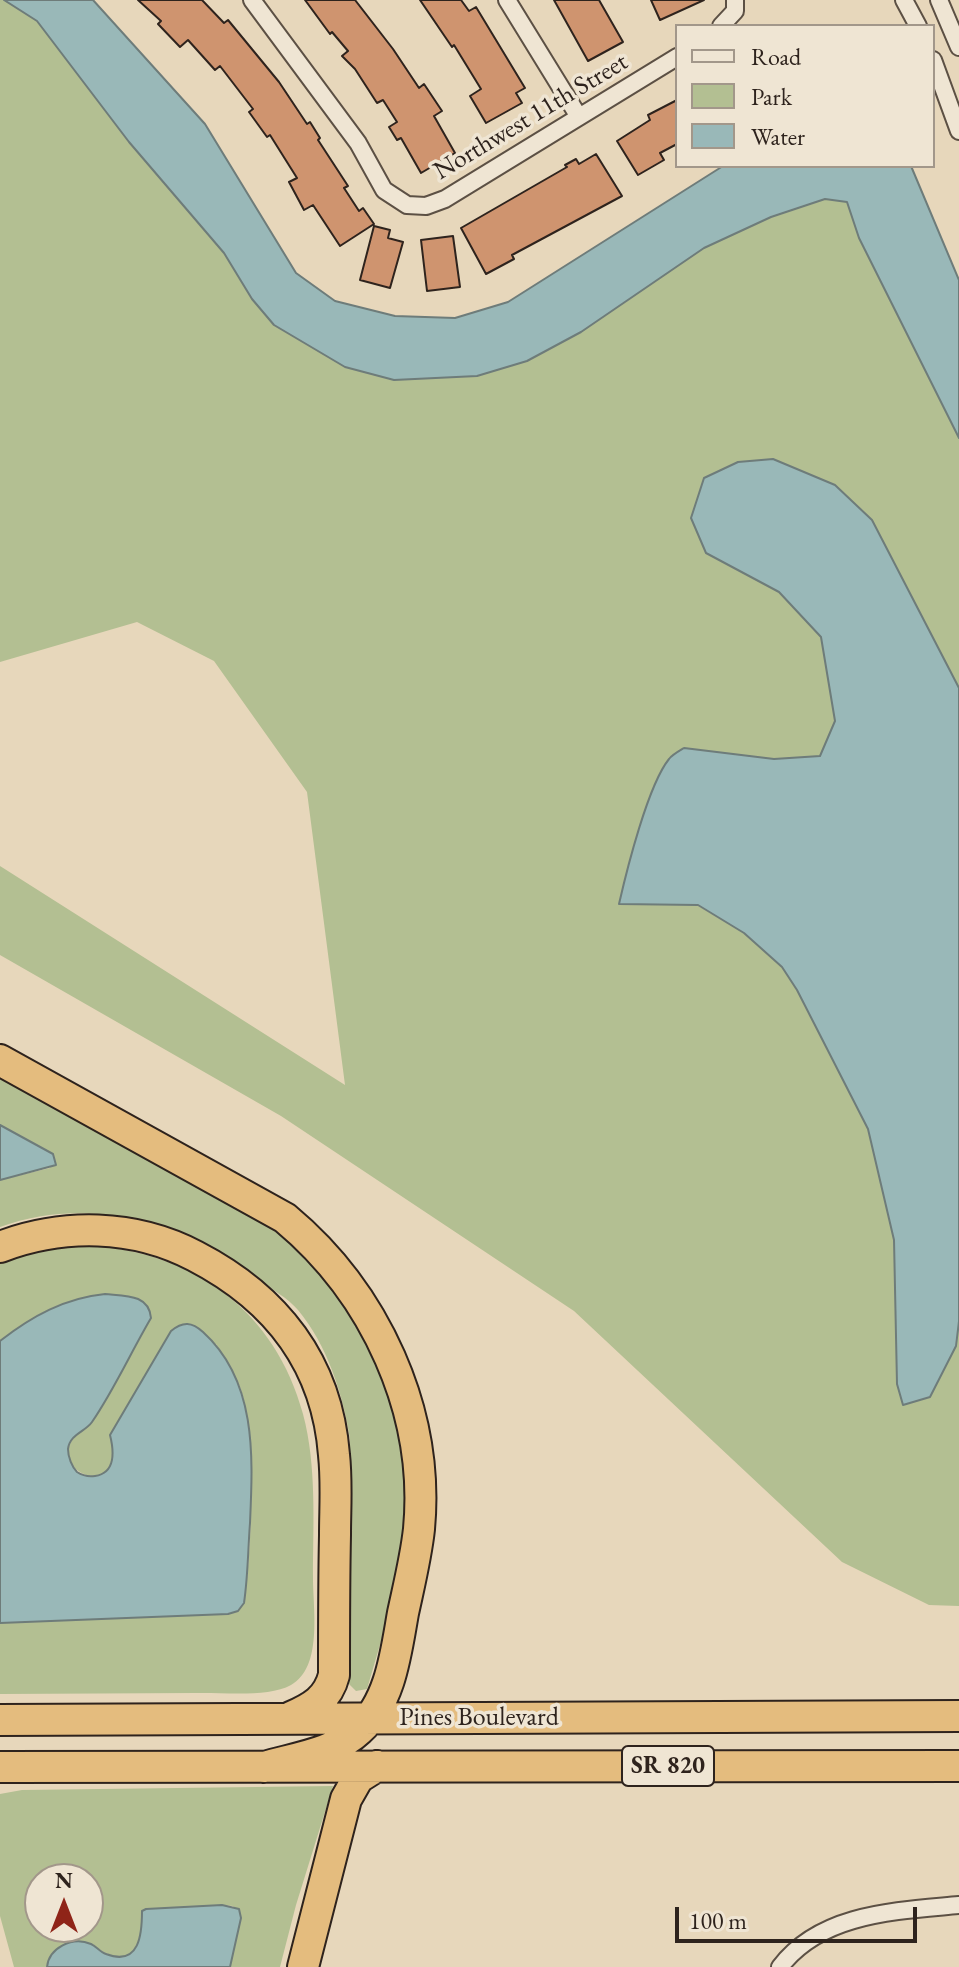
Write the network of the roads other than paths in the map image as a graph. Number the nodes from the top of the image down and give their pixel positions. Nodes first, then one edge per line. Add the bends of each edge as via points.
1 (252, 0) edge
2 (507, 0) edge
3 (901, 0) edge
4 (939, 0) edge
5 (950, 0) edge
6 (735, 6) edge
7 (959, 18) edge
8 (722, 24) edge
9 (907, 24) edge
10 (917, 24) edge
11 (959, 47) edge
12 (959, 54) edge
13 (675, 58) edge
14 (935, 62) edge
15 (935, 65) edge
16 (935, 87) edge
17 (579, 117) junction
18 (959, 133) edge
19 (0, 1060) edge
20 (0, 1247) edge
21 (959, 1716) edge
22 (291, 1717) junction
23 (369, 1719) junction
24 (0, 1720) edge
25 (377, 1766) junction
26 (959, 1766) edge
27 (0, 1767) edge
28 (264, 1767) junction
29 (959, 1905) edge
30 (780, 1966) edge
31 (303, 1967) edge

1 - 17 street, Northwest 11th Street via 358,143 384,190 407,205 445,199
2 - 17 street
3 - 9 street
3 - 10 street
4 - 11 street
5 - 7 street
6 - 8 street
12 - 14 street
13 - 17 street, Northwest 11th Street
15 - 18 street
16 - 18 street
19 - 23 highway via 285,1218 326,1258 378,1331 409,1411 420,1500 415,1555 390,1678
20 - 22 highway via 75,1230 157,1240 229,1276 297,1340 327,1409 335,1458 334,1675 324,1697
21 - 23 highway, Pines Boulevard / SR 820
22 - 23 highway, Pines Boulevard / SR 820
22 - 24 highway, Pines Boulevard / SR 820
23 - 28 highway via 334,1746
25 - 26 highway, Pines Boulevard / SR 820
25 - 28 highway, Pines Boulevard / SR 820
25 - 31 highway via 358,1778 346,1799
27 - 28 highway, Pines Boulevard / SR 820
29 - 30 street via 863,1918 826,1929 798,1945

